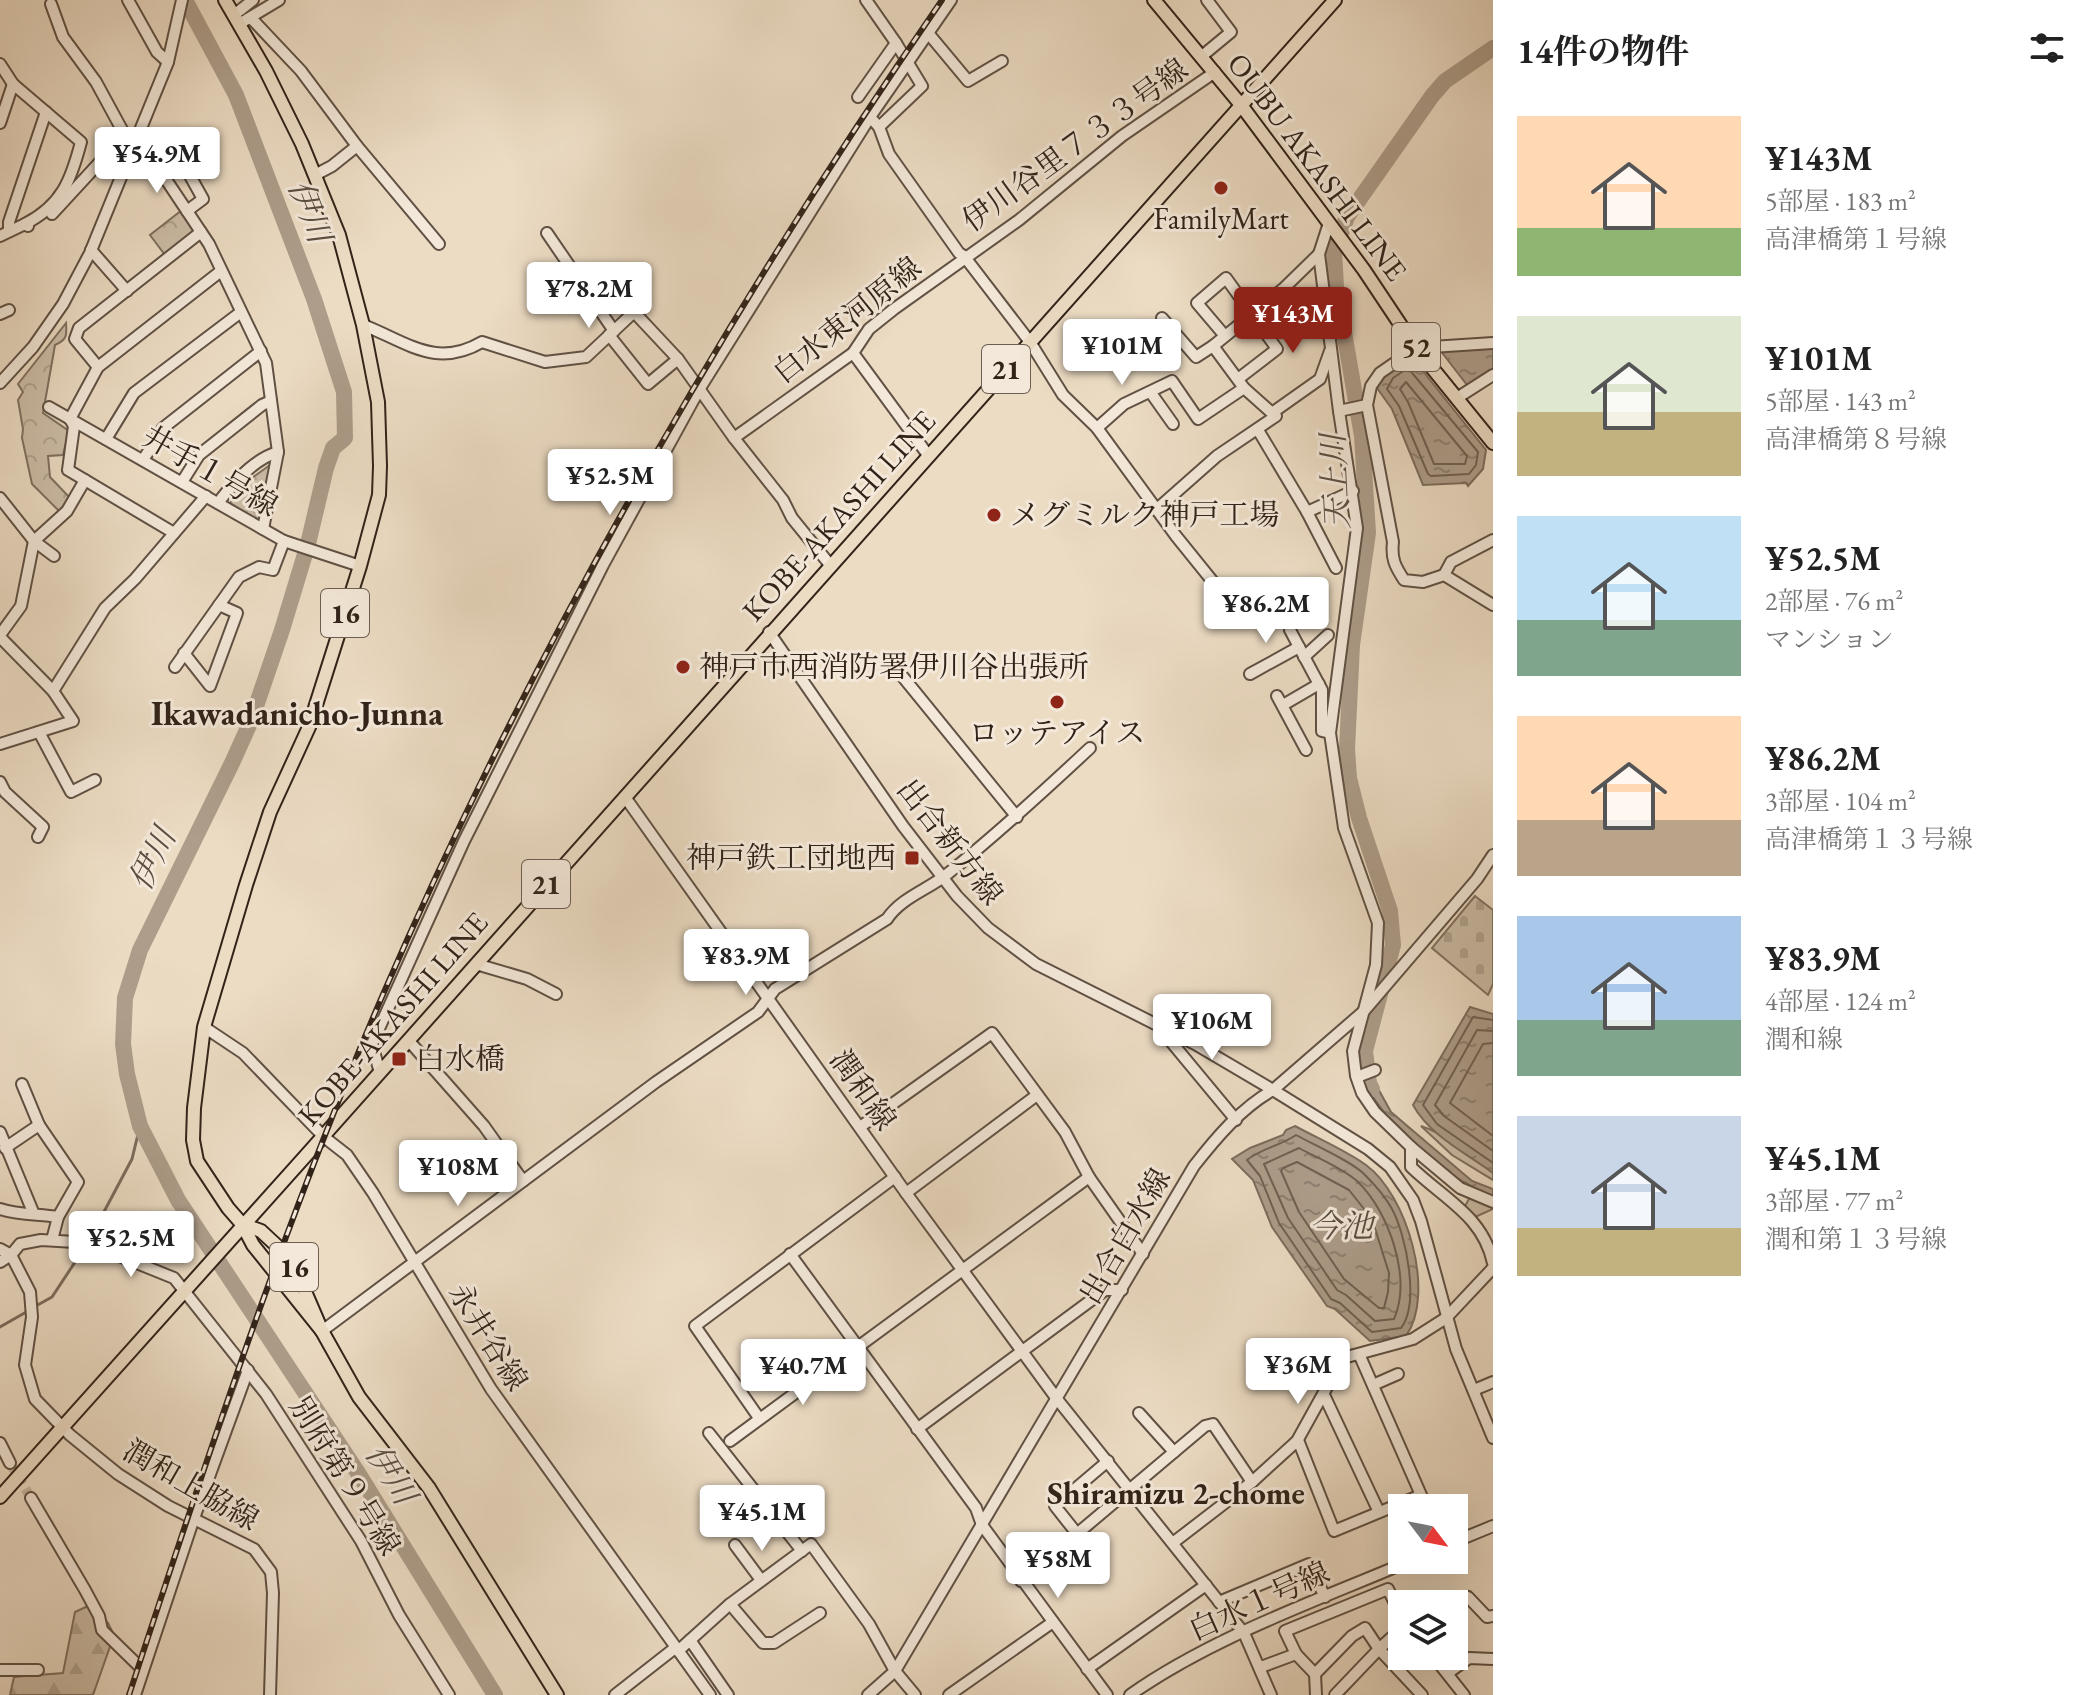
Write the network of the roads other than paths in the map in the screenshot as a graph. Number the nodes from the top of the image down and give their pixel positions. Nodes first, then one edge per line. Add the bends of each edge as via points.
1 (128, 0) edge
2 (182, 0) edge
3 (225, 0) edge
4 (253, 0) edge
5 (279, 0) edge
6 (866, 0) edge
7 (951, 0) edge
8 (1154, 0) edge
9 (1207, 0) edge
10 (1335, 0) edge
11 (51, 4) dead end
12 (241, 19) junction
13 (928, 33) junction
14 (896, 43) junction
15 (1202, 56) junction
16 (1002, 61) dead end
17 (168, 62) junction
18 (907, 63) junction
19 (0, 64) edge
20 (1215, 72) junction
21 (13, 84) junction
22 (858, 97) dead end
23 (1241, 105) junction
24 (46, 112) junction
25 (870, 117) junction
26 (0, 123) edge
27 (879, 127) junction
28 (132, 139) junction
29 (357, 146) junction
30 (147, 151) junction
31 (315, 175) junction
32 (187, 211) junction
33 (1329, 223) junction
34 (25, 224) junction
35 (201, 232) junction
36 (547, 233) dead end
37 (5, 234) edge
38 (439, 244) dead end
39 (91, 250) junction
40 (1319, 254) junction
41 (964, 256) junction
42 (221, 271) junction
43 (127, 291) junction
44 (241, 312) junction
45 (1251, 314) junction
46 (1162, 318) dead end
47 (363, 325) junction
48 (612, 333) junction
49 (1225, 336) junction
50 (1030, 342) junction
51 (1493, 343) edge
52 (1213, 346) junction
53 (1416, 348) junction
54 (1331, 350) junction
55 (261, 351) junction
56 (853, 353) junction
57 (678, 359) junction
58 (98, 367) junction
59 (1493, 375) edge
60 (0, 383) edge
61 (1241, 384) junction
62 (700, 388) junction
63 (1151, 393) junction
64 (1457, 398) junction
65 (271, 401) junction
66 (1367, 405) junction
67 (49, 407) dead end
68 (1339, 411) junction
69 (1272, 413) junction
70 (70, 419) junction
71 (1173, 424) dead end
72 (1097, 428) junction
73 (1258, 430) junction
74 (734, 438) junction
75 (106, 439) junction
76 (1493, 443) edge
77 (278, 452) junction
78 (928, 455) junction
79 (143, 460) junction
80 (85, 480) junction
81 (182, 482) junction
82 (1353, 491) junction
83 (206, 496) junction
84 (0, 498) edge
85 (218, 503) junction
86 (1156, 510) junction
87 (1307, 512) junction
88 (263, 529) junction
89 (174, 533) junction
90 (1493, 540) edge
91 (34, 541) junction
92 (284, 541) junction
93 (54, 556) dead end
94 (356, 566) junction
95 (831, 566) junction
96 (1336, 568) dead end
97 (1444, 575) junction
98 (219, 605) junction
99 (1493, 605) edge
100 (1239, 614) dead end
101 (1290, 630) dead end
102 (769, 632) junction
103 (1328, 635) dead end
104 (0, 636) edge
105 (1302, 652) junction
106 (184, 653) junction
107 (175, 667) dead end
108 (1250, 674) dead end
109 (903, 677) dead end
110 (1319, 684) junction
111 (53, 691) junction
112 (39, 732) junction
113 (1330, 733) junction
114 (0, 744) edge
115 (1090, 748) dead end
116 (1306, 750) dead end
117 (95, 780) dead end
118 (0, 782) edge
119 (625, 797) junction
120 (1017, 817) junction
121 (38, 837) dead end
122 (1493, 855) edge
123 (942, 878) junction
124 (476, 964) junction
125 (556, 994) dead end
126 (769, 1000) junction
127 (1364, 1011) junction
128 (204, 1027) junction
129 (1159, 1028) junction
130 (409, 1041) junction
131 (1375, 1070) dead end
132 (380, 1073) junction
133 (1357, 1077) junction
134 (22, 1084) dead end
135 (1273, 1090) junction
136 (1037, 1095) junction
137 (1236, 1120) junction
138 (39, 1125) junction
139 (860, 1127) junction
140 (0, 1132) edge
141 (324, 1137) junction
142 (1411, 1147) junction
143 (5, 1148) junction
144 (895, 1177) junction
145 (1089, 1177) junction
146 (523, 1181) junction
147 (906, 1193) junction
148 (1493, 1202) edge
149 (0, 1209) edge
150 (33, 1212) junction
151 (58, 1217) junction
152 (238, 1229) junction
153 (52, 1240) junction
154 (0, 1249) edge
155 (790, 1254) junction
156 (1143, 1254) junction
157 (11, 1255) junction
158 (0, 1262) edge
159 (413, 1263) junction
160 (1493, 1265) edge
161 (963, 1270) junction
162 (188, 1290) junction
163 (1122, 1290) junction
164 (1446, 1318) junction
165 (322, 1331) junction
166 (857, 1347) junction
167 (1022, 1350) junction
168 (1359, 1354) junction
169 (248, 1370) junction
170 (1398, 1374) dead end
171 (1493, 1382) edge
172 (1373, 1385) junction
173 (1474, 1390) junction
174 (1324, 1395) junction
175 (1057, 1399) junction
176 (1139, 1413) dead end
177 (759, 1418) junction
178 (63, 1426) junction
179 (917, 1429) junction
180 (709, 1433) dead end
181 (1493, 1438) edge
182 (1298, 1440) junction
183 (730, 1441) dead end
184 (0, 1443) edge
185 (1174, 1452) junction
186 (1108, 1461) junction
187 (10, 1463) tunnel mouth
188 (1252, 1482) junction
189 (1131, 1490) junction
190 (0, 1497) edge
191 (31, 1498) tunnel mouth
192 (1379, 1512) junction
193 (194, 1518) junction
194 (982, 1525) junction
195 (1493, 1526) edge
196 (1078, 1535) junction
197 (1468, 1536) edge
198 (1174, 1542) junction
199 (735, 1545) dead end
200 (806, 1547) junction
201 (1388, 1570) edge
202 (761, 1580) junction
203 (1021, 1581) junction
204 (1206, 1585) junction
205 (1388, 1590) edge
206 (1325, 1597) junction
207 (1468, 1597) edge
208 (1219, 1602) junction
209 (730, 1604) junction
210 (820, 1613) dead end
211 (1493, 1616) edge
212 (1053, 1622) junction
213 (1244, 1633) junction
214 (690, 1640) junction
215 (1388, 1641) edge
216 (1379, 1649) junction
217 (676, 1650) junction
218 (1296, 1654) junction
219 (1493, 1659) edge
220 (1261, 1667) junction
221 (1087, 1669) junction
222 (0, 1670) edge
223 (38, 1670) dead end
224 (143, 1670) junction
225 (1445, 1670) edge
226 (895, 1671) junction
227 (1448, 1673) junction
228 (1315, 1674) junction
229 (135, 1695) edge
230 (270, 1695) edge
231 (449, 1695) edge
232 (557, 1695) edge
233 (615, 1695) edge
234 (710, 1695) edge
235 (728, 1695) edge
236 (868, 1695) edge
237 (915, 1695) edge
238 (949, 1695) edge
239 (1107, 1695) edge
240 (1130, 1695) edge
241 (1271, 1695) edge
242 (1316, 1695) edge
243 (1335, 1695) edge
244 (1422, 1695) edge
245 (1464, 1695) edge

1 - 17 street
2 - 17 street
3 - 12 main road, 16
4 - 12 street
5 - 12 street
6 - 14 street
7 - 13 street
8 - 15 main road, OUBU AKASHI LINE / 52
9 - 15 street via 1231,32
10 - 23 main road, KOBE-AKASHI LINE / 21
11 - 28 street via 63,37
12 - 29 street via 301,71
12 - 31 main road, 16
13 - 16 street via 968,81
13 - 18 street
14 - 18 street
14 - 22 street
15 - 20 main road, OUBU AKASHI LINE / 52
17 - 28 street
18 - 25 street
18 - 27 street via 922,86
19 - 21 street
20 - 23 main road, OUBU AKASHI LINE / 52
20 - 41 street, 伊川谷里７３３号線
21 - 24 street
21 - 26 street
23 - 33 main road, OUBU AKASHI LINE / 52
23 - 50 main road, KOBE-AKASHI LINE / 21
24 - 34 street via 81,142 70,181 47,209
24 - 37 street
25 - 27 street
25 - 62 street
27 - 41 street via 889,154
28 - 30 street
28 - 34 street via 122,138 53,214 30,227
28 - 39 street
29 - 31 street
29 - 38 street
30 - 32 street
30 - 32 street via 169,138 203,199
31 - 47 main road, 16 via 339,235
32 - 35 street
33 - 40 street
33 - 53 main road, OUBU AKASHI LINE / 52
34 - 37 street
35 - 42 street
35 - 43 street
36 - 48 street
39 - 43 street
39 - 60 street via 63,304
40 - 45 street
40 - 54 street
41 - 50 street
41 - 56 street, 白水東河原線 via 869,329
42 - 44 street
42 - 58 street
43 - 58 street via 79,328 75,339
44 - 55 street
44 - 75 street via 134,393
45 - 49 street
45 - 49 street via 1226,278 1197,303
45 - 61 street via 1277,349
46 - 52 street via 1196,357
47 - 48 street via 434,355 482,342 545,362 586,357
47 - 94 main road, 16 via 378,402 380,466 379,495
48 - 57 street via 634,312
48 - 57 street via 648,384
49 - 52 street
50 - 72 street via 1063,395
50 - 78 main road, KOBE-AKASHI LINE / 21
51 - 53 street
52 - 61 street
53 - 64 main road, OUBU AKASHI LINE / 52
53 - 66 street via 1380,373
54 - 68 street
54 - 69 street via 1320,379
55 - 65 street
55 - 79 street via 163,428
56 - 74 street, 白水東河原線
56 - 78 street
57 - 62 street
58 - 70 street
59 - 64 street
61 - 63 street via 1198,419 1172,381
61 - 69 street
62 - 74 street
62 - 132 street via 603,565 464,841 372,1044
63 - 71 street
63 - 72 street via 1124,404
64 - 76 main road, OUBU AKASHI LINE / 52
65 - 77 street
65 - 81 street via 199,455
66 - 68 street
66 - 97 street via 1394,566 1404,580 1423,582
67 - 70 street, 井手１号線
68 - 82 street
69 - 73 street via 1276,416
70 - 75 street, 井手１号線
70 - 80 street via 74,426 68,470
72 - 86 street
73 - 86 street via 1233,443
73 - 87 street
74 - 95 street
75 - 79 street, 井手１号線
77 - 85 street via 231,486
77 - 88 street
78 - 95 main road, KOBE-AKASHI LINE / 21
79 - 81 street, 井手１号線
80 - 89 street
80 - 91 street via 67,511
81 - 83 street, 井手１号線
82 - 87 street
82 - 113 street via 1357,528
83 - 85 street, 井手１号線
83 - 89 street
84 - 91 street
85 - 88 street, 井手１号線
86 - 100 street
87 - 96 street
88 - 92 street, 井手１号線
89 - 111 street via 105,608
90 - 97 street via 1451,562
91 - 93 street
91 - 104 street via 21,606
92 - 94 street, 井手１号線
92 - 98 street via 273,570 259,567 239,577
94 - 128 main road, 16 via 309,727 259,844
95 - 102 main road, KOBE-AKASHI LINE / 21
97 - 99 street
98 - 106 street
98 - 106 street via 237,613 210,686
101 - 105 street
102 - 119 main road, KOBE-AKASHI LINE / 21
102 - 123 street, 出合新方線
103 - 105 street
104 - 111 street
105 - 108 street
105 - 110 street
106 - 107 street
109 - 120 street
110 - 113 street via 1322,731
110 - 116 street via 1280,700
111 - 112 street via 73,721
112 - 114 street
112 - 117 street via 71,792
113 - 127 street via 1344,828 1378,923 1376,965
115 - 120 street
118 - 121 street via 43,827
119 - 124 main road, KOBE-AKASHI LINE / 21
119 - 126 street, 潤和線
120 - 123 street
122 - 127 street, 出合白水線
123 - 126 street via 775,989
123 - 129 street, 出合新方線 via 988,928 1036,964
124 - 125 street
124 - 130 main road, KOBE-AKASHI LINE / 21
126 - 139 street, 潤和線
126 - 146 street
127 - 133 street via 1353,1051
127 - 135 street, 出合白水線
128 - 141 street, 永井谷線 via 243,1053
128 - 152 main road, 16 via 193,1140 197,1161
129 - 135 street, 出合新方線
129 - 137 street
130 - 132 main road, KOBE-AKASHI LINE / 21
130 - 146 street via 484,1126
131 - 133 street
132 - 141 main road, KOBE-AKASHI LINE / 21
133 - 142 street via 1375,1112
134 - 138 street
135 - 137 street, 出合白水線
135 - 164 street, 出合新方線 via 1368,1149 1402,1182 1421,1221
136 - 139 street via 992,1033
136 - 145 street
136 - 147 street
137 - 156 street, 出合白水線 via 1194,1166
138 - 143 street
138 - 151 street via 78,1182
139 - 144 street, 潤和線
140 - 143 street
141 - 152 main road, KOBE-AKASHI LINE / 21
141 - 159 street, 永井谷線 via 347,1155
142 - 148 street via 1460,1188
142 - 160 street via 1411,1167 1477,1224
143 - 150 street
144 - 147 street, 潤和線
144 - 155 street
145 - 156 street
145 - 161 street
146 - 159 street
147 - 161 street, 潤和線
149 - 150 street
150 - 151 street
151 - 153 street
152 - 162 main road, KOBE-AKASHI LINE / 21
152 - 165 main road, 16
152 - 165 main road, 16 via 261,1231 291,1259
153 - 157 street via 20,1244
153 - 162 street, 別府第９号線 via 92,1245 174,1278
154 - 157 street
155 - 166 street
155 - 177 street via 695,1326
156 - 163 street, 出合白水線
157 - 158 street
157 - 178 street, 潤和上脇線 via 30,1292 25,1365 30,1384 35,1399
159 - 165 street
159 - 217 street, 永井谷線 via 491,1389
160 - 164 street
161 - 166 street
161 - 167 street, 潤和線
162 - 169 street, 別府第９号線
162 - 178 main road, KOBE-AKASHI LINE / 21
163 - 167 street via 1105,1290
163 - 175 street, 出合白水線
164 - 168 street via 1413,1339
164 - 173 street, 出合新方線
165 - 232 main road, 16 via 359,1397 429,1488
166 - 177 street
166 - 179 street
167 - 175 street, 潤和線
167 - 179 street
168 - 172 street
168 - 174 street via 1343,1358
169 - 193 street
169 - 231 street, 別府第９号線 via 361,1541
170 - 172 street
171 - 173 street
172 - 192 street via 1421,1495
173 - 181 street, 出合新方線
174 - 182 street
174 - 192 street
175 - 186 street, 潤和線
175 - 194 street, 出合白水線
176 - 185 street
177 - 183 street
178 - 190 main road, KOBE-AKASHI LINE / 21
178 - 193 street, 潤和上脇線 via 118,1474
179 - 194 street via 976,1508
180 - 200 street
182 - 188 street
182 - 192 street via 1334,1531
184 - 187 street
185 - 188 street via 1213,1424
185 - 189 street
186 - 189 street, 潤和線
186 - 196 street via 1055,1506
188 - 198 street
189 - 196 street
189 - 198 street, 潤和線
191 - 224 street via 102,1630
193 - 224 street
193 - 230 street, 潤和上脇線 via 254,1549 271,1572
194 - 203 street
194 - 226 street, 出合白水線
195 - 197 street
196 - 203 street
198 - 204 street, 潤和線
199 - 202 street
200 - 202 street
200 - 226 street via 869,1624
201 - 206 street, 白水１号線
202 - 209 street
203 - 212 street
204 - 208 street, 潤和線
204 - 221 street
205 - 218 street via 1285,1631
206 - 208 street via 1309,1564
206 - 213 street, 白水１号線
207 - 211 street via 1487,1617
208 - 213 street, 潤和線
209 - 210 street via 763,1643 774,1643
209 - 214 street
212 - 221 street
212 - 238 street
213 - 220 street, 潤和線
213 - 240 street, 白水１号線 via 1160,1674
214 - 217 street
214 - 235 street
215 - 216 street
216 - 228 street via 1365,1628
216 - 243 street
216 - 244 street
217 - 233 street
217 - 234 street, 永井谷線
218 - 220 street
218 - 228 street
219 - 227 street via 1469,1658
220 - 241 street, 潤和線
221 - 239 street
222 - 223 street
224 - 229 street
225 - 227 street
226 - 236 street, 出合白水線
226 - 237 street
227 - 245 street
228 - 242 street

